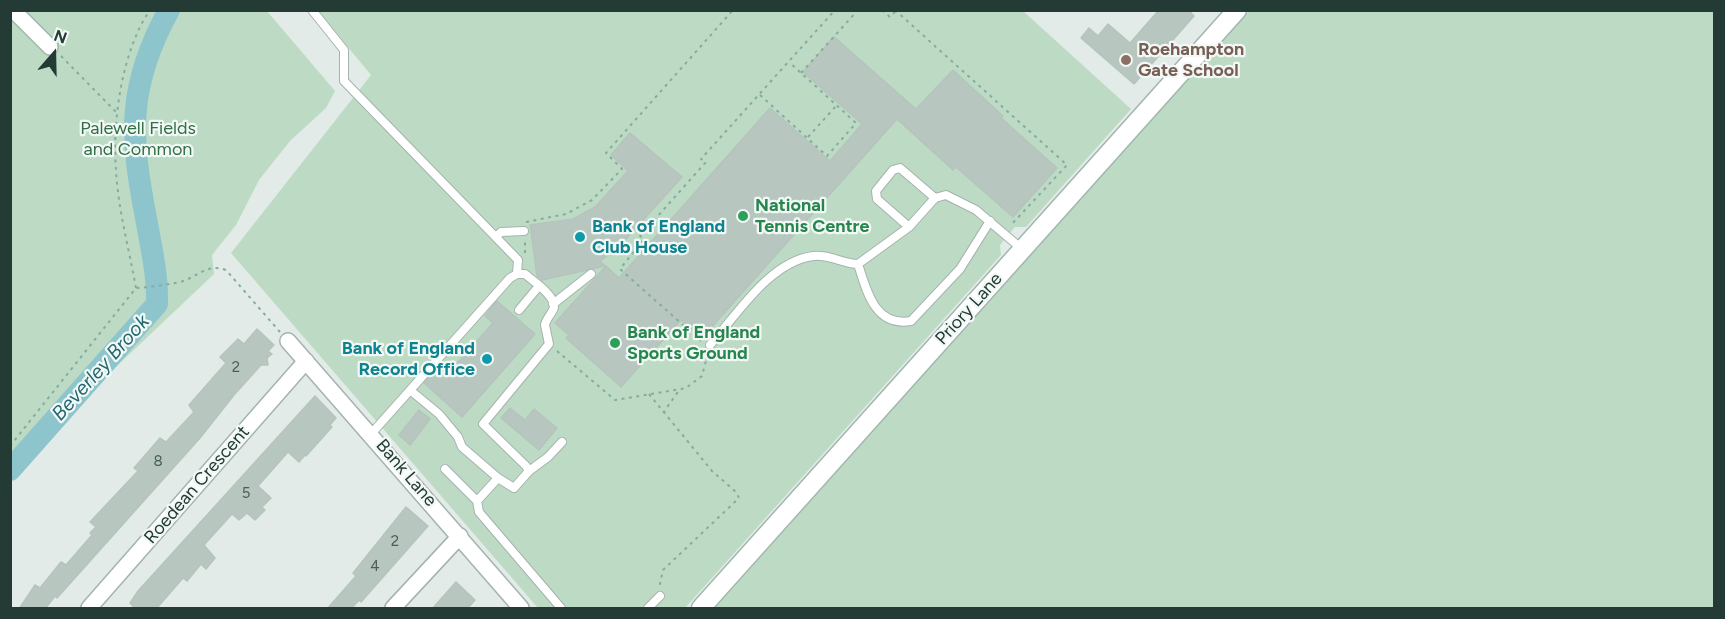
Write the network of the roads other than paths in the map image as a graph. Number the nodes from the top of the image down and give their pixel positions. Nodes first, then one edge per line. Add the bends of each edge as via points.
1 (13, 10) edge
2 (312, 10) edge
3 (1237, 10) edge
4 (50, 47) road end
5 (935, 198) junction
6 (990, 221) junction
7 (909, 227) junction
8 (524, 231) road end
9 (496, 237) junction
10 (1022, 249) junction
11 (858, 264) junction
12 (517, 274) junction
13 (591, 274) dead end
14 (539, 286) junction
15 (553, 304) junction
16 (519, 310) dead end
17 (288, 341) road end
18 (710, 345) road end
19 (306, 361) junction
20 (410, 390) junction
21 (371, 434) junction
22 (562, 442) dead end
23 (445, 469) dead end
24 (529, 471) junction
25 (498, 478) junction
26 (477, 501) junction
27 (459, 536) junction
28 (660, 596) road end
29 (89, 609) edge
30 (393, 609) edge
31 (521, 609) edge
32 (561, 609) edge
33 (648, 609) edge
34 (701, 609) edge

1 - 4 street
2 - 9 lane via 344,50 344,81
3 - 10 street, Priory Lane
5 - 6 lane via 946,195 958,199
5 - 7 lane
5 - 7 lane via 900,168 893,170 876,191 877,199
6 - 10 lane
6 - 11 lane via 960,269 911,321 901,323 885,318 874,308
7 - 11 lane
8 - 9 lane via 501,232
9 - 12 lane via 518,260
10 - 34 street, Priory Lane
11 - 18 lane via 822,256 801,259 782,269
12 - 14 lane via 525,274
12 - 20 lane
13 - 15 lane
14 - 15 lane
14 - 16 lane
15 - 24 lane via 545,325 549,344 483,424
17 - 19 street, Bank Lane
19 - 21 street, Bank Lane
19 - 29 street, Roedean Crescent
20 - 21 lane
20 - 25 lane via 439,414 462,447
21 - 27 street, Bank Lane
22 - 24 lane
23 - 26 lane
24 - 25 lane via 514,488
25 - 26 lane
26 - 32 lane via 480,512
27 - 30 street
27 - 31 street, Bank Lane
28 - 33 lane

